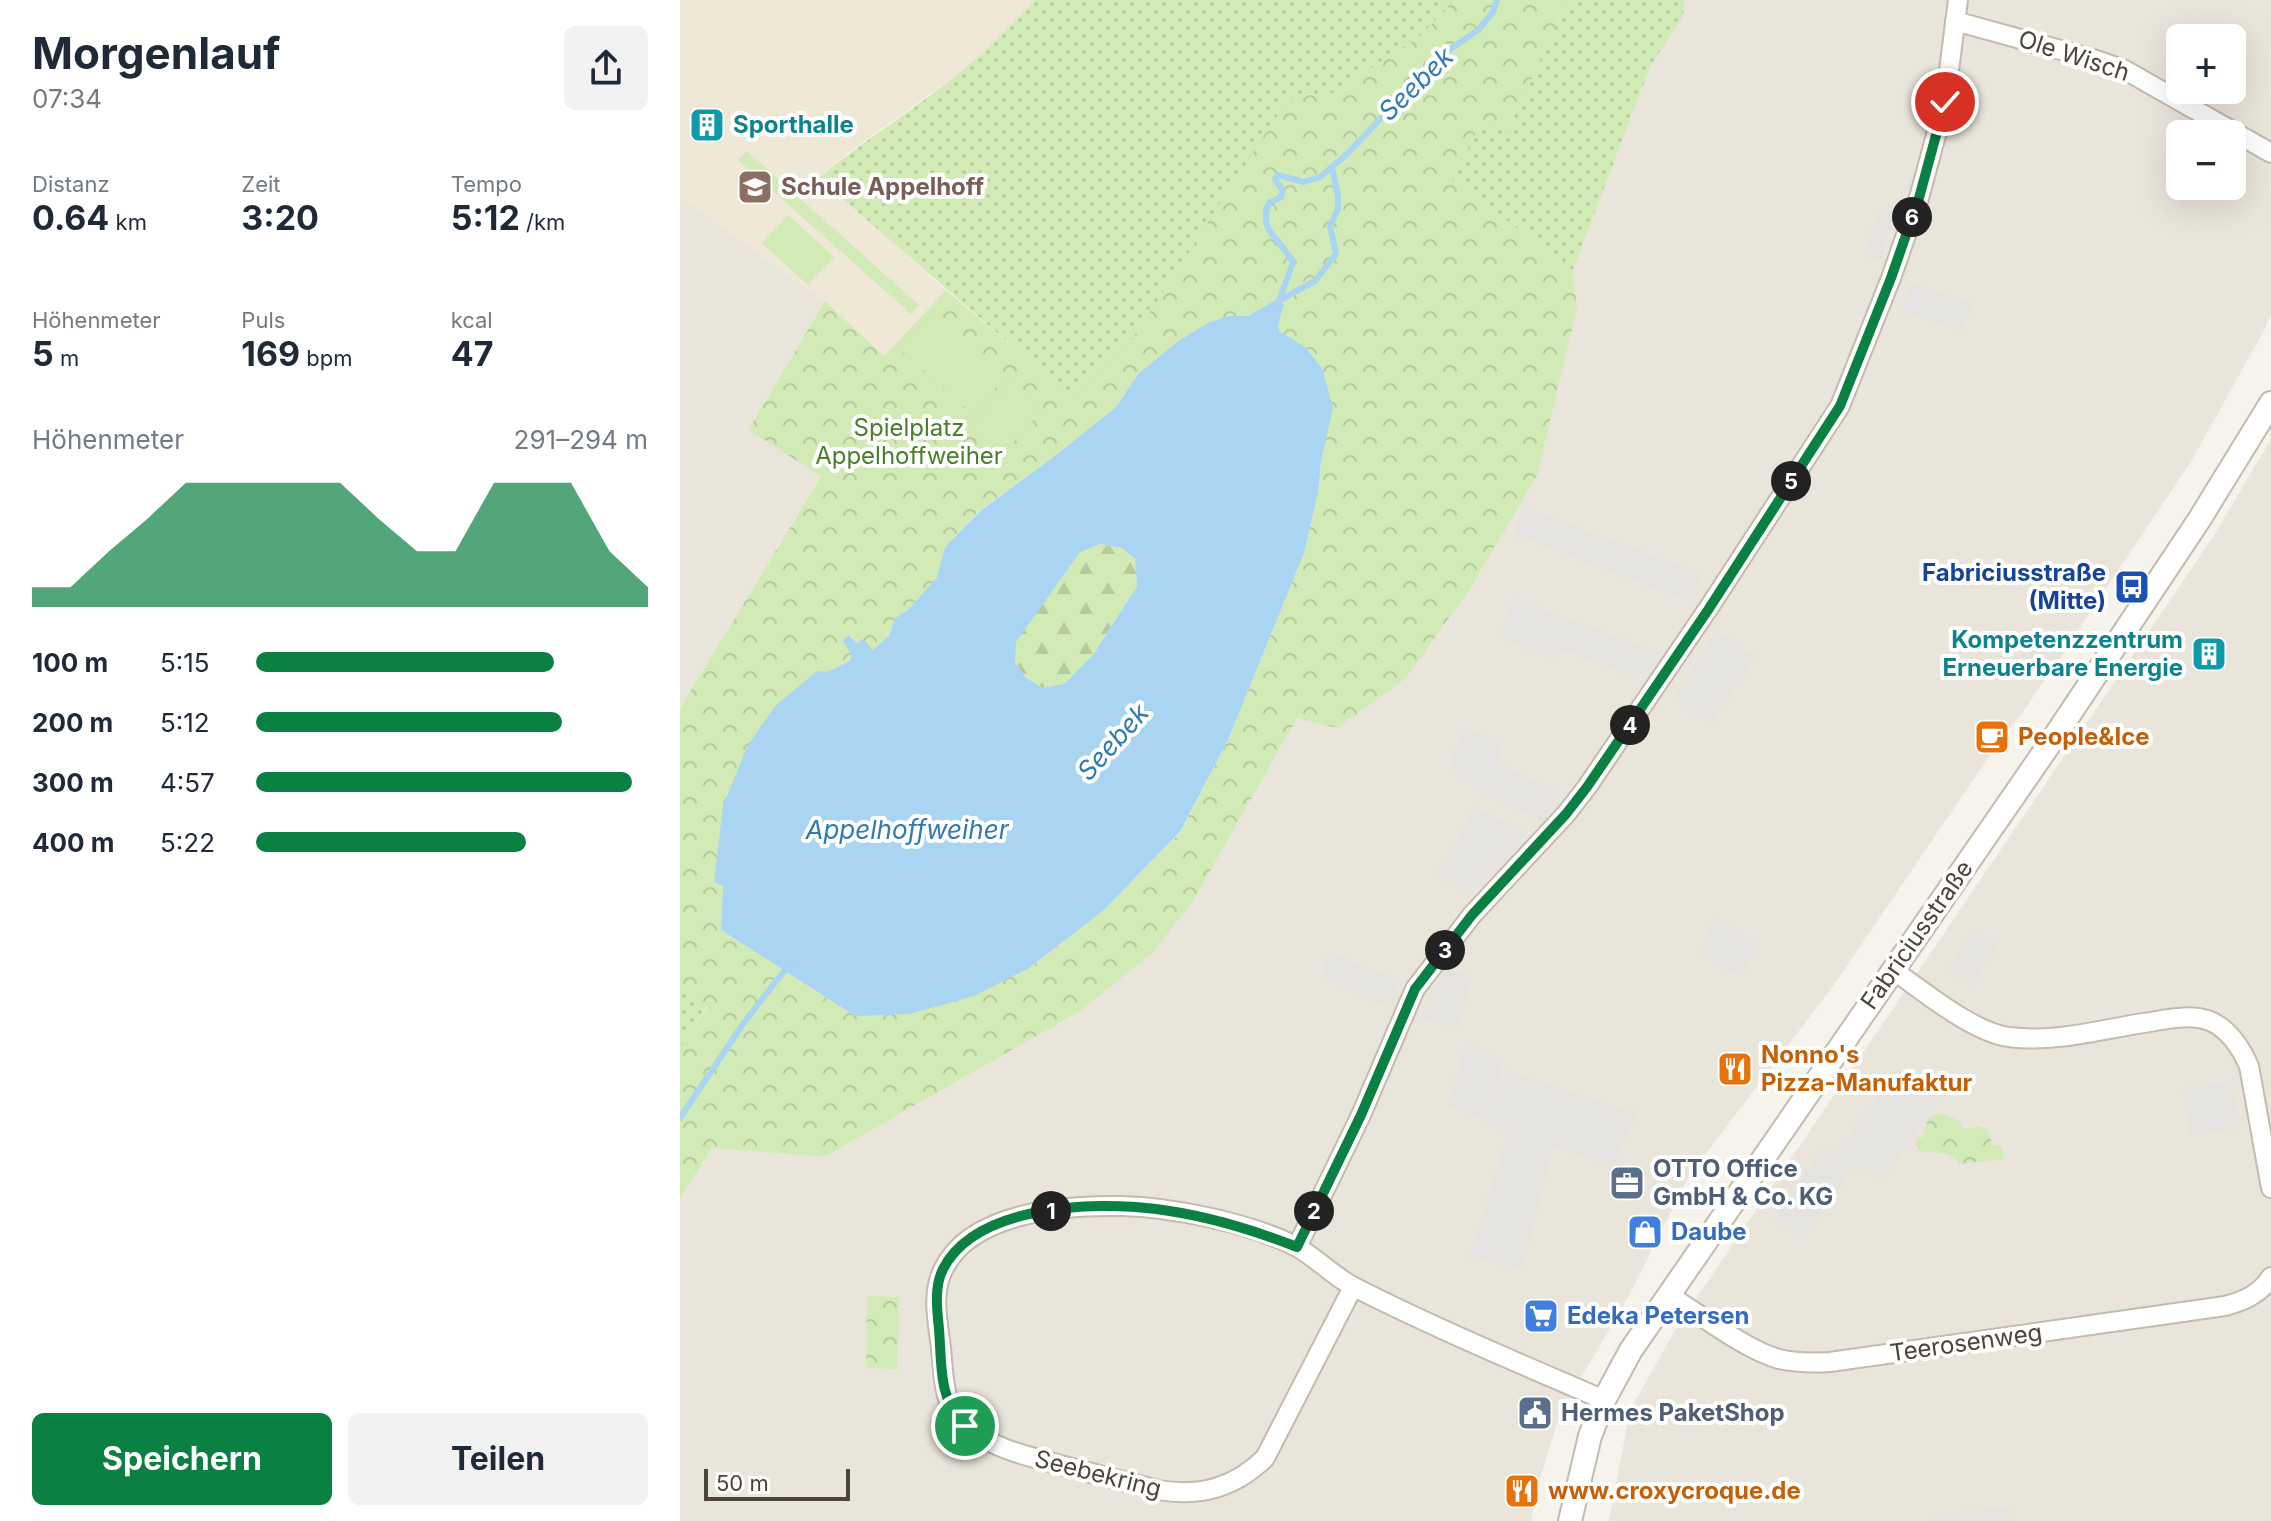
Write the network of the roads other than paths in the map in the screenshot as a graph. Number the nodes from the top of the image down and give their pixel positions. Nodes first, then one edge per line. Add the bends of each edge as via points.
1 (1958, 0) edge
2 (1955, 21) junction
3 (2271, 153) edge
4 (2271, 403) edge
5 (1893, 970) junction
6 (2271, 1188) edge
7 (1297, 1247) junction
8 (2271, 1277) edge
9 (1353, 1287) junction
10 (1668, 1295) junction
11 (1604, 1400) junction
12 (1570, 1521) edge

1 - 2 street
2 - 3 street, Ole Wisch via 2125,70
2 - 7 street via 1945,102 1919,198 1840,406 1587,787 1472,915 1415,989
4 - 5 street, Fabriciusstraße via 2051,742
5 - 6 street via 1984,1031 2007,1037 2033,1039 2194,1017 2212,1022 2229,1034 2249,1066
5 - 10 street, Fabriciusstraße
7 - 9 street, Seebekring
7 - 9 street, Seebekring via 1214,1219 1154,1208 1046,1211 995,1224 959,1247 938,1283 946,1397 953,1413 984,1440 1008,1451 1177,1493 1226,1486 1265,1458
8 - 10 street, Teerosenweg via 2256,1294 2225,1306 1805,1363 1758,1350
9 - 11 street, Seebekring
10 - 11 street, Fabriciusstraße
11 - 12 street, Fabriciusstraße

